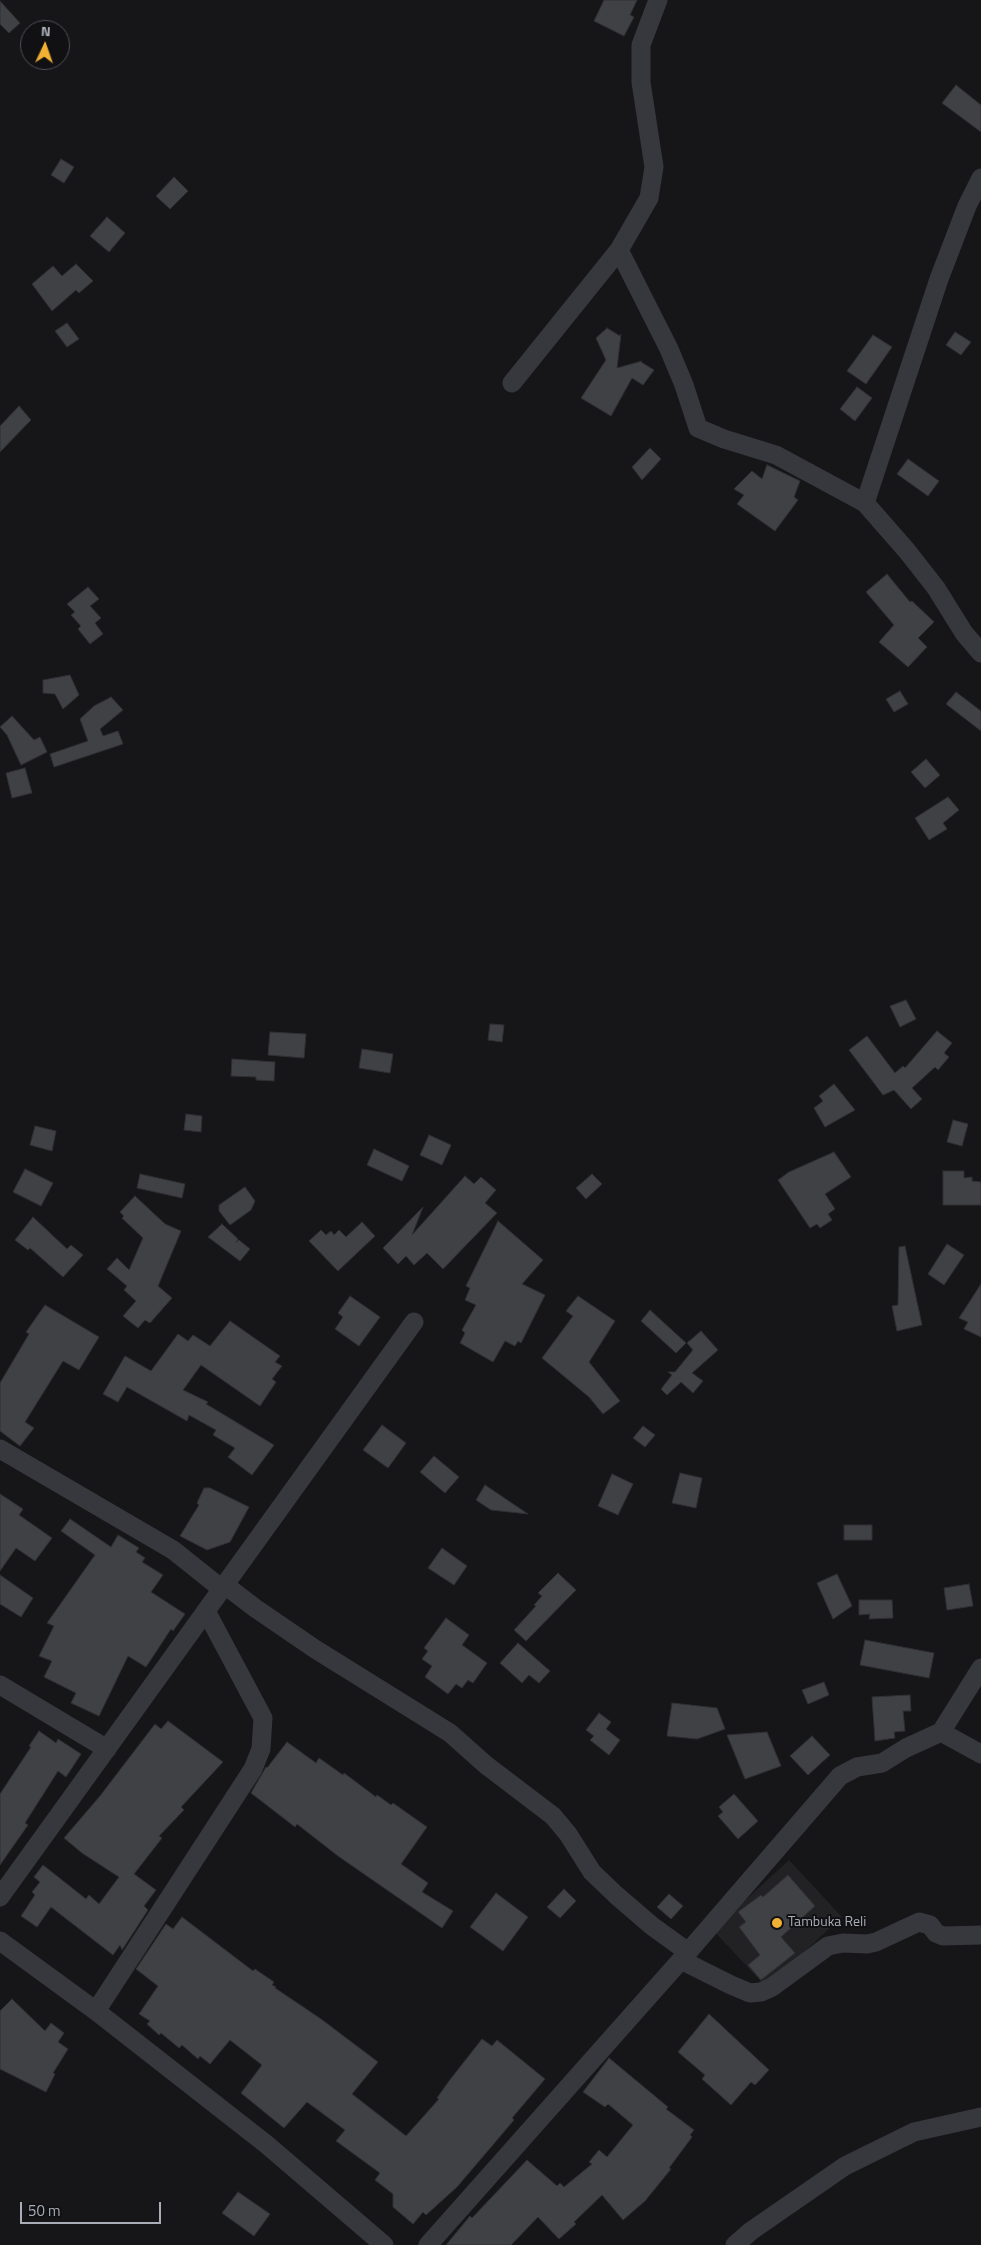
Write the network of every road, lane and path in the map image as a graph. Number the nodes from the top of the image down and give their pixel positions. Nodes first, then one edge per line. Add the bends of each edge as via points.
1 (658, 0) edge
2 (981, 178) edge
3 (618, 250) junction
4 (512, 383) dead end
5 (865, 503) junction
6 (981, 653) edge
7 (414, 1322) dead end
8 (0, 1450) edge
9 (223, 1587) junction
10 (206, 1611) junction
11 (981, 1668) edge
12 (0, 1685) edge
13 (941, 1732) junction
14 (107, 1749) junction
15 (981, 1754) edge
16 (0, 1897) edge
17 (981, 1934) edge
18 (0, 1941) edge
19 (684, 1956) junction
20 (96, 2011) junction
21 (981, 2117) edge
22 (384, 2245) edge
23 (428, 2245) edge
24 (735, 2245) edge

1 - 3 street via 641,45 641,82 654,167 649,198
2 - 5 street via 967,206 921,329
3 - 4 street
3 - 5 street via 668,349 698,428 776,456
5 - 6 street via 936,588 964,633
7 - 9 street
8 - 9 street via 173,1550
9 - 10 street
9 - 19 street via 450,1733 553,1816 592,1872
10 - 14 street
10 - 20 street via 263,1718 260,1749 252,1770
11 - 13 street
12 - 14 street
13 - 15 street
13 - 19 street via 882,1763 857,1767 840,1776
14 - 16 street
17 - 19 street via 943,1936 930,1925 918,1922 876,1942 828,1946 772,1987 750,1993
18 - 20 street
19 - 23 street
20 - 22 street via 266,2144
21 - 24 street via 914,2132 844,2166

